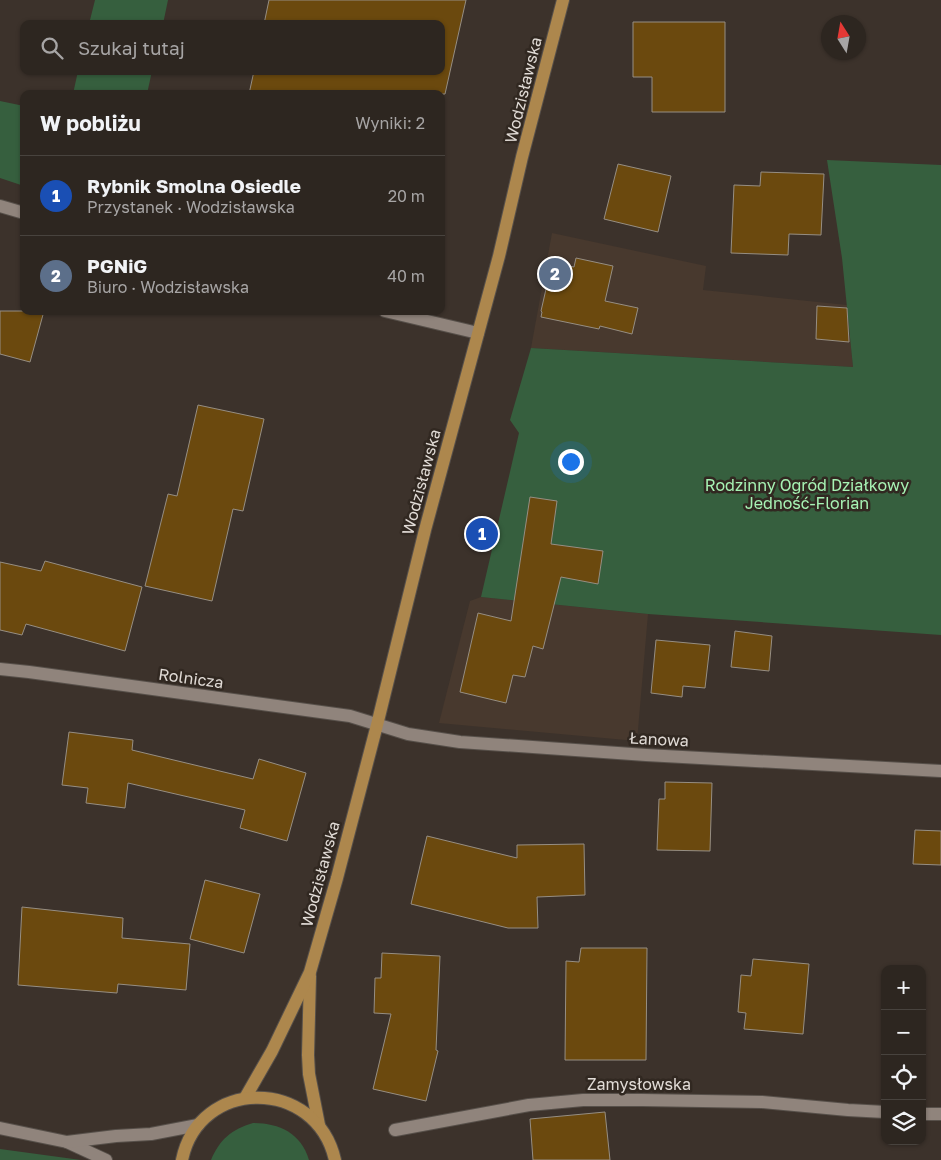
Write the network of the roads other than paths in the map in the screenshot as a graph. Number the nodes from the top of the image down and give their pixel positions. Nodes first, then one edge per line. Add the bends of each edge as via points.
1 (563, 0) edge
2 (0, 206) edge
3 (20, 212) edge
4 (402, 315) edge
5 (478, 333) junction
6 (0, 669) edge
7 (376, 724) junction
8 (941, 771) edge
9 (310, 972) junction
10 (246, 1098) junction
11 (881, 1112) edge
12 (926, 1114) edge
13 (941, 1114) edge
14 (198, 1125) junction
15 (319, 1125) junction
16 (0, 1128) edge
17 (395, 1130) dead end
18 (67, 1142) junction
19 (106, 1160) edge
20 (182, 1160) edge
21 (335, 1160) edge

1 - 5 main road, Wodzisławska
2 - 3 street
4 - 5 street
5 - 7 main road, Wodzisławska
6 - 7 street, Rolnicza via 350,716
7 - 8 street, Łanowa via 408,734 493,745
7 - 9 main road, Wodzisławska
9 - 10 main road, Wodzisławska
9 - 15 main road, Wodzisławska via 308,1056
10 - 14 main road via 221,1107
10 - 15 main road via 268,1098 288,1103
11 - 17 street, Zamysłowska via 762,1102 583,1100 529,1105
12 - 13 street
14 - 18 street via 151,1134
14 - 20 main road via 185,1147
15 - 21 main road
16 - 18 street
18 - 19 street

